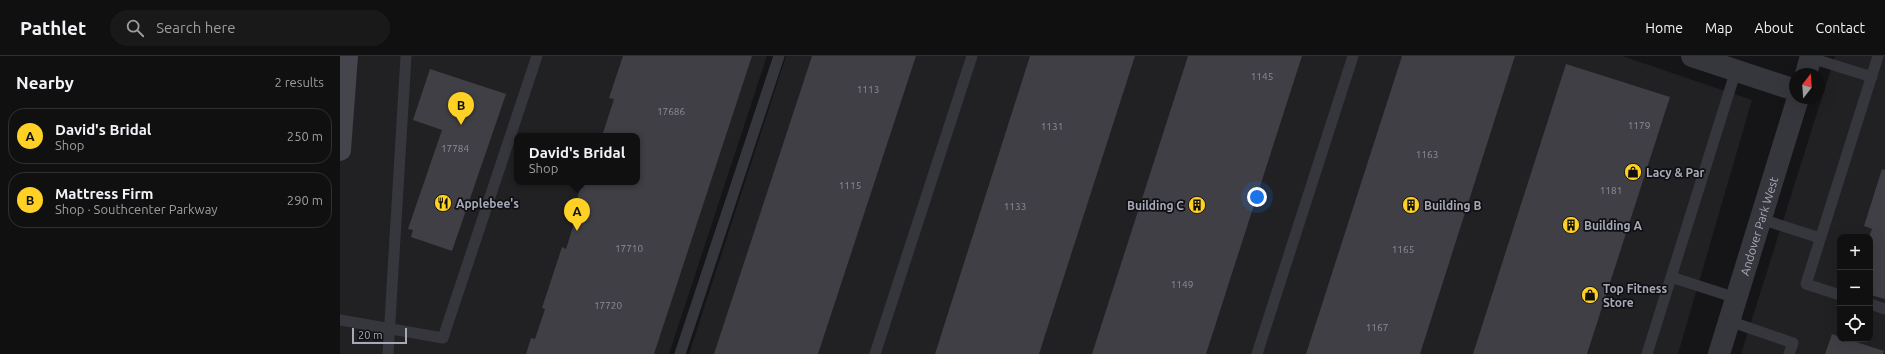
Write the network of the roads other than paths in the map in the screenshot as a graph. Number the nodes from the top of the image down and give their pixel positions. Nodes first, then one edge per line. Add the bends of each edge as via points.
1 (347, 56) edge
2 (406, 56) edge
3 (537, 56) edge
4 (778, 56) edge
5 (972, 56) edge
6 (1353, 56) edge
7 (1692, 56) edge
8 (1878, 56) edge
9 (1809, 63) edge
10 (1736, 70) junction
11 (1872, 77) junction
12 (1789, 88) edge
13 (1796, 104) edge
14 (340, 150) edge
15 (1761, 219) junction
16 (1820, 238) junction
17 (1671, 278) junction
18 (1837, 294) edge
19 (1736, 298) junction
20 (1873, 305) edge
21 (1885, 309) edge
22 (340, 320) edge
23 (1729, 321) junction
24 (390, 328) junction
25 (388, 354) edge
26 (680, 354) edge
27 (875, 354) edge
28 (1257, 354) edge
29 (1647, 354) edge
30 (1719, 354) edge
31 (1789, 354) edge

1 - 14 main road
2 - 24 lane
3 - 24 lane via 443,338
4 - 26 lane
5 - 27 lane
6 - 28 lane
7 - 10 street
8 - 11 lane
9 - 11 lane
10 - 12 street
10 - 17 lane
11 - 16 lane
13 - 15 street, Andover Park West
15 - 16 lane
15 - 19 street, Andover Park West
16 - 18 lane via 1806,284
17 - 19 lane
17 - 29 lane
19 - 23 street, Andover Park West
20 - 21 lane
22 - 24 lane
23 - 30 street, Andover Park West
23 - 31 lane via 1793,343
24 - 25 lane

